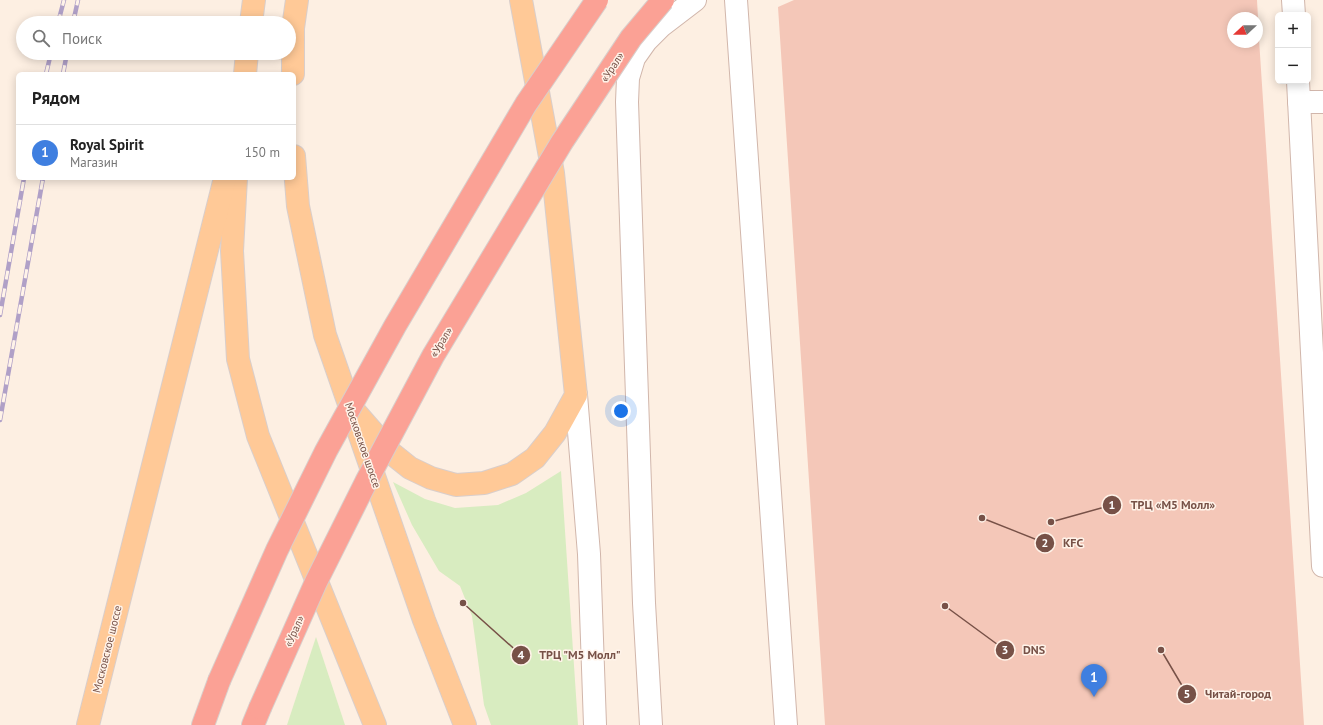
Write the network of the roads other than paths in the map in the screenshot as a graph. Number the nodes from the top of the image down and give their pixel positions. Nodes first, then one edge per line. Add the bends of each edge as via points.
1 (254, 0) edge
2 (297, 0) edge
3 (521, 0) edge
4 (597, 0) edge
5 (663, 0) edge
6 (695, 0) edge
7 (736, 0) edge
8 (1293, 0) edge
9 (1294, 12) edge
10 (252, 16) edge
11 (295, 16) edge
12 (246, 60) edge
13 (293, 60) edge
14 (245, 72) edge
15 (293, 72) edge
16 (1298, 91) edge
17 (1323, 102) edge
18 (224, 180) edge
19 (236, 180) edge
20 (296, 180) edge
21 (576, 395) junction
22 (349, 405) junction
23 (1323, 566) edge
24 (257, 716) edge
25 (88, 725) edge
26 (203, 725) edge
27 (375, 725) edge
28 (465, 725) edge
29 (594, 725) edge
30 (652, 725) edge
31 (786, 725) edge

1 - 10 main road
2 - 11 main road
3 - 21 main road via 553,173
4 - 26 highway, bridge via 526,104 387,340 326,451 277,550 219,681
5 - 24 highway, «Урал», bridge via 631,38 562,142 432,356 316,582
6 - 30 street via 646,41 634,58 628,78 644,603
7 - 31 street
8 - 9 street
12 - 14 main road
13 - 15 main road
16 - 17 street
16 - 23 street
18 - 25 main road, Московское шоссе
19 - 27 main road via 232,251 238,359 258,436
20 - 22 main road, Московское шоссе via 298,206 325,336
21 - 22 main road via 555,433 535,458 512,474 484,484 456,485 431,478 410,468 390,452
21 - 29 street via 589,554
22 - 28 main road, Московское шоссе via 424,620

